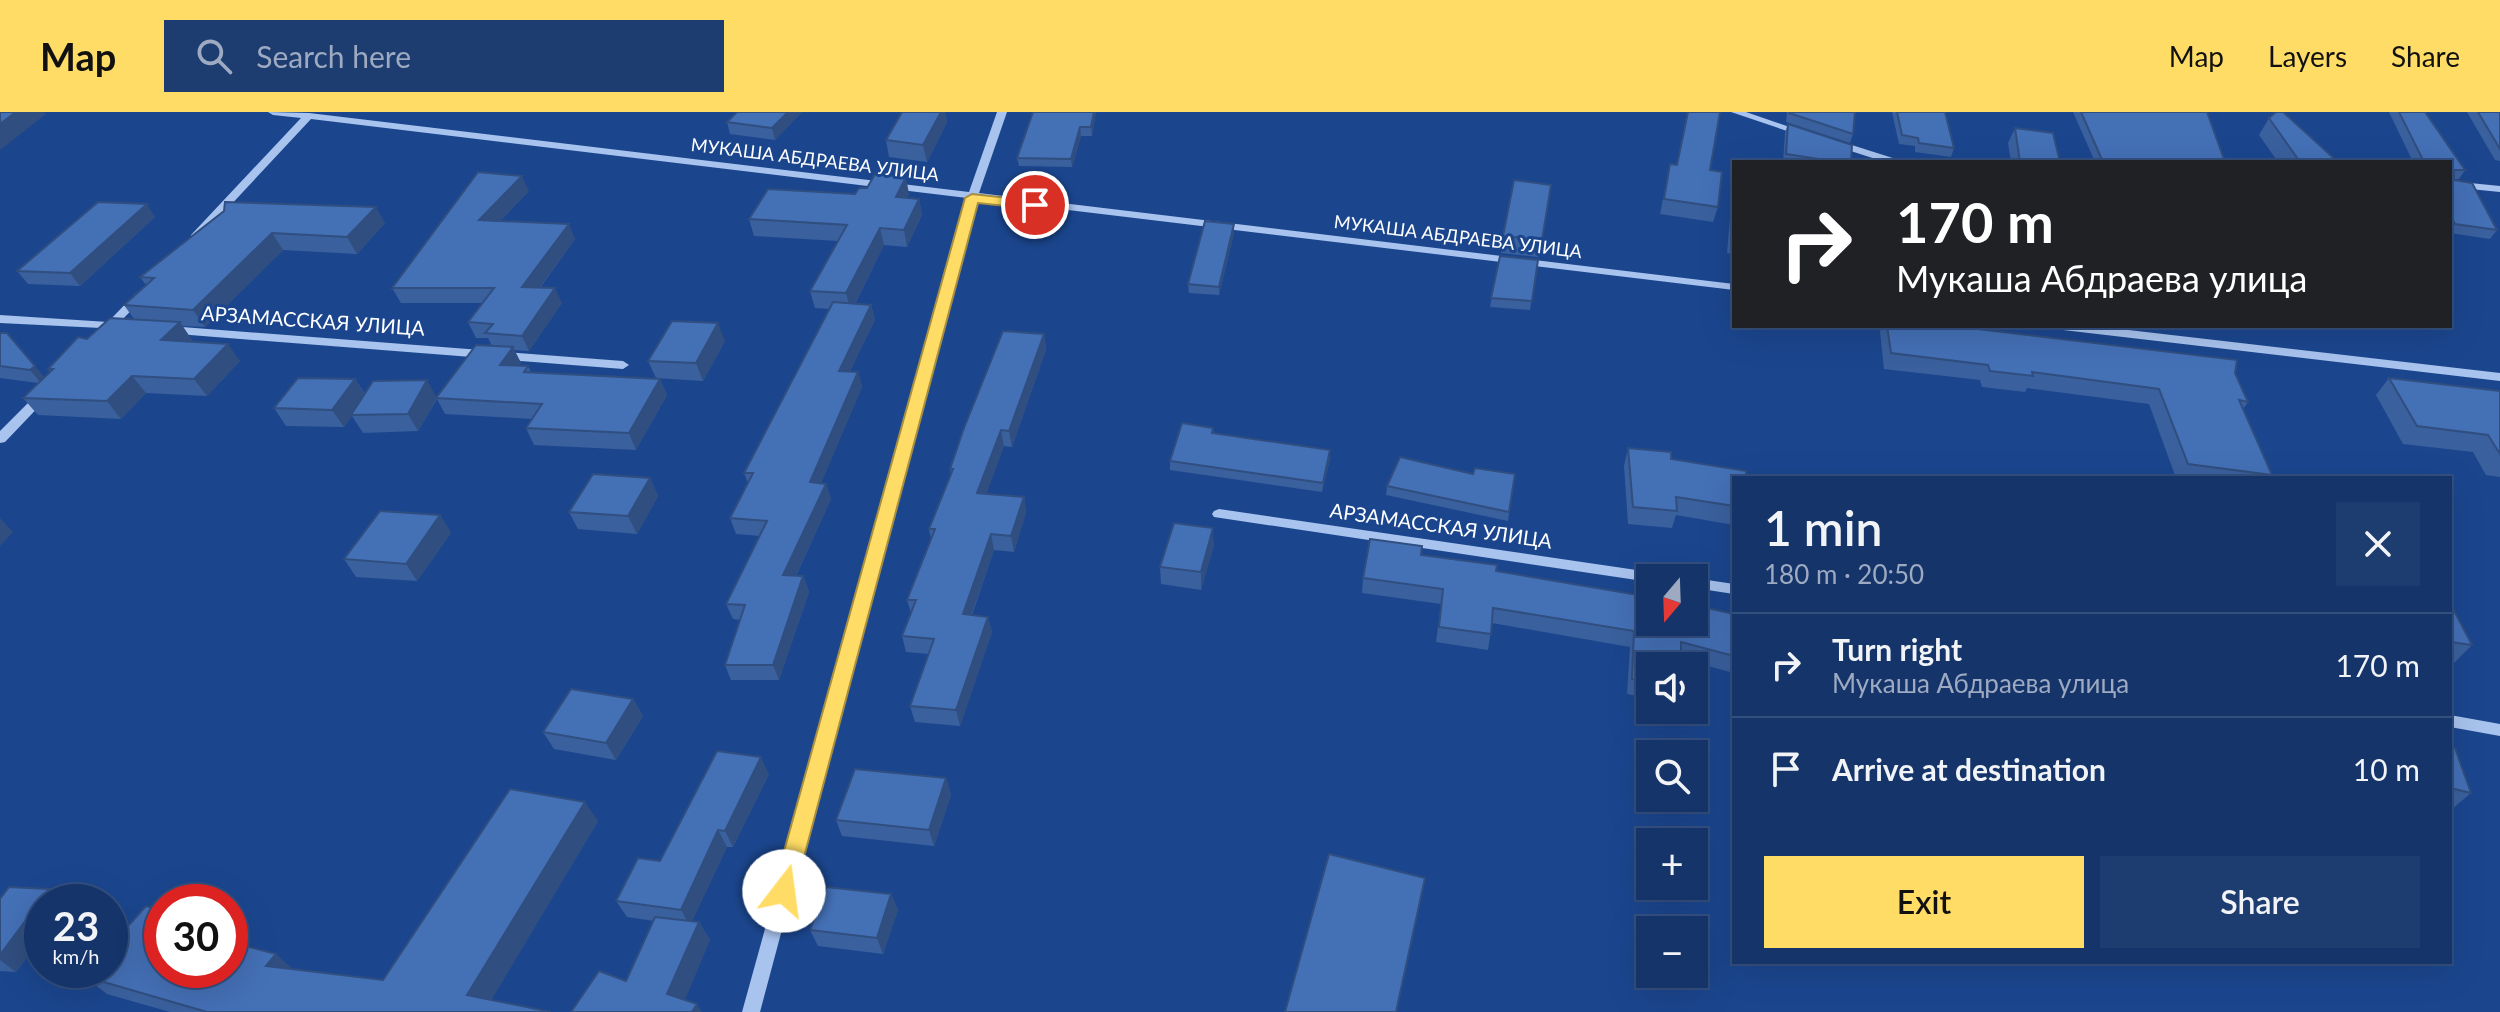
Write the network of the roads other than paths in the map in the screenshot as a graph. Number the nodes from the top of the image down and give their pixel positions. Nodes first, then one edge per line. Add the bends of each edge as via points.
1 (273, 112) edge
2 (1002, 112) edge
3 (1736, 112) edge
4 (309, 116) junction
5 (1889, 160) edge
6 (2452, 184) edge
7 (2500, 189) edge
8 (972, 198) junction
9 (188, 244) edge
10 (1732, 287) edge
11 (144, 290) edge
12 (0, 319) edge
13 (111, 325) junction
14 (142, 327) edge
15 (2080, 328) edge
16 (158, 329) edge
17 (100, 336) edge
18 (623, 365) dead end
19 (2500, 377) edge
20 (56, 382) edge
21 (0, 439) edge
22 (1219, 514) dead end
23 (1636, 575) edge
24 (1708, 585) edge
25 (1732, 589) edge
26 (2452, 721) edge
27 (2500, 730) edge
28 (751, 1012) edge

1 - 4 street, МУКАША АБДРАЕВА УЛИЦА
2 - 8 street
3 - 5 street
4 - 8 street, МУКАША АБДРАЕВА УЛИЦА
4 - 9 street
6 - 7 street
8 - 10 street, МУКАША АБДРАЕВА УЛИЦА
8 - 28 street
11 - 13 street
12 - 13 street
13 - 14 street
13 - 17 street
15 - 19 street
16 - 18 street, АРЗАМАССКАЯ УЛИЦА
20 - 21 street
22 - 23 street, АРЗАМАССКАЯ УЛИЦА
24 - 25 street
26 - 27 street

